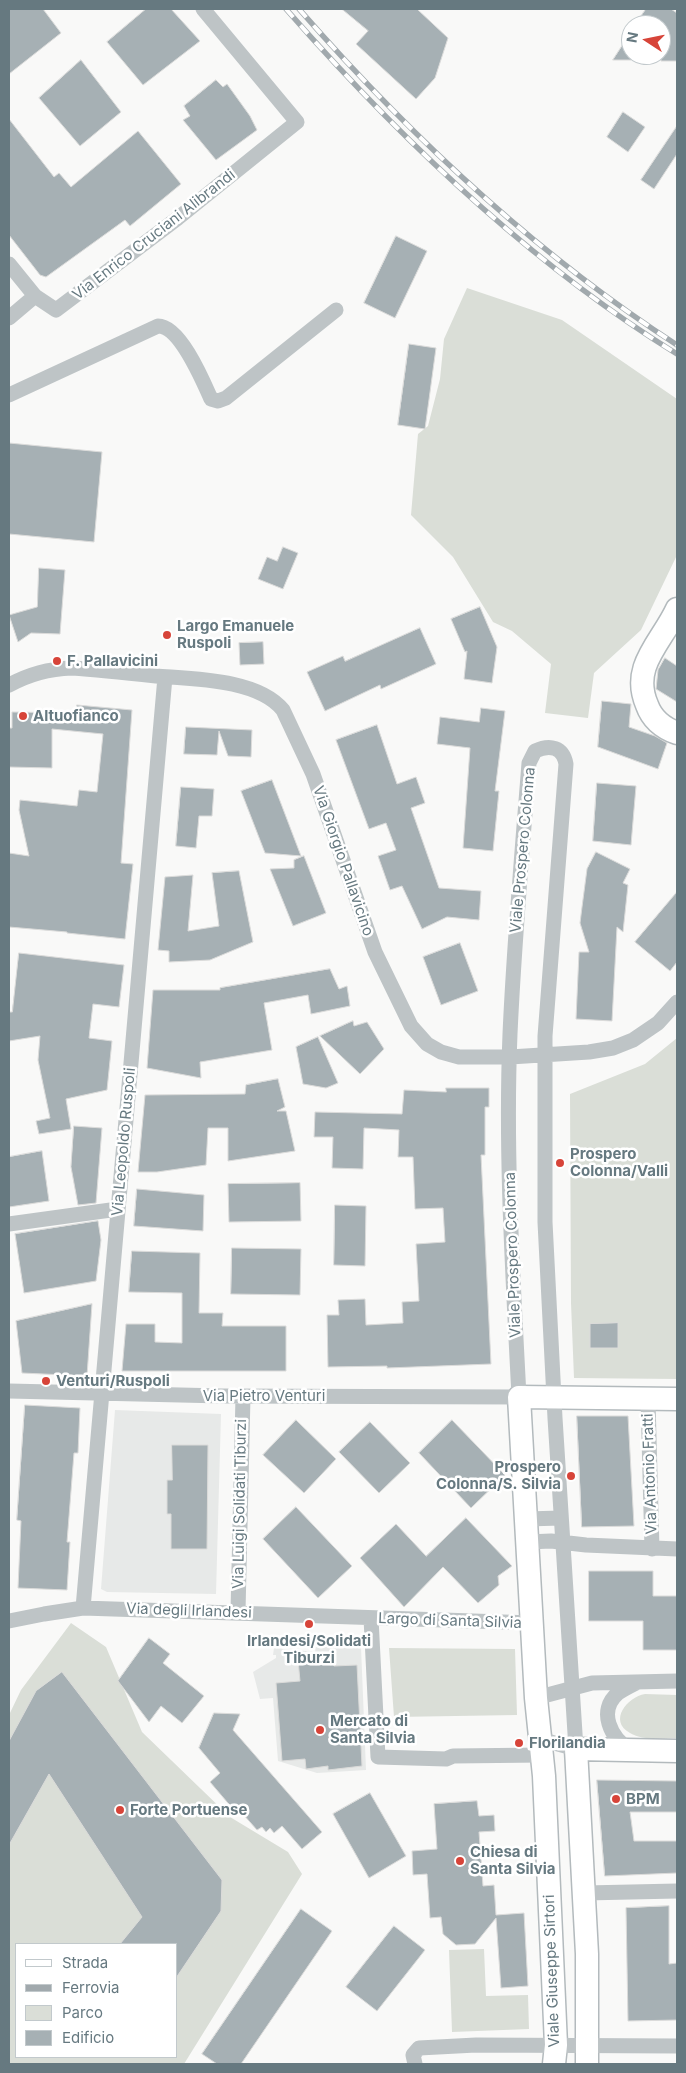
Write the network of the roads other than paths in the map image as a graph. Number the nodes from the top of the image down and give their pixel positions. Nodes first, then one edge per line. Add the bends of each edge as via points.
1 (203, 9) edge
2 (9, 264) edge
3 (35, 296) junction
4 (336, 310) dead end
5 (9, 318) edge
6 (9, 395) edge
7 (677, 609) edge
8 (165, 677) junction
9 (9, 685) edge
10 (677, 733) edge
11 (677, 1002) edge
12 (545, 1056) junction
13 (510, 1057) junction
14 (118, 1209) junction
15 (9, 1224) edge
16 (9, 1391) edge
17 (102, 1394) junction
18 (242, 1396) junction
19 (519, 1397) junction
20 (554, 1397) junction
21 (648, 1400) junction
22 (677, 1400) edge
23 (560, 1518) junction
24 (526, 1519) junction
25 (528, 1542) junction
26 (562, 1543) junction
27 (652, 1549) junction
28 (677, 1550) edge
29 (82, 1608) junction
30 (238, 1612) junction
31 (371, 1618) junction
32 (9, 1621) edge
33 (533, 1623) junction
34 (640, 1681) junction
35 (677, 1681) edge
36 (572, 1688) junction
37 (536, 1698) junction
38 (541, 1747) junction
39 (576, 1749) junction
40 (630, 1750) junction
41 (677, 1751) edge
42 (677, 1891) edge
43 (585, 1893) junction
44 (677, 2046) edge
45 (555, 2055) edge
46 (588, 2055) edge
47 (414, 2060) edge

1 - 3 street, Via Enrico Cruciani Alibrandi via 297,122 56,310
2 - 3 street
3 - 5 street
4 - 6 street via 226,398 218,401 211,399 194,361 163,326
7 - 10 street via 646,661 641,679 649,710 661,724
8 - 9 street, Via Giorgio Pallavicino via 50,669
8 - 13 street, Via Giorgio Pallavicino via 224,682 277,702 312,774 375,952 411,1026 427,1044 450,1055
8 - 14 street, Via Leopoldo Ruspoli
11 - 12 street, Via Giorgio Pallavicino via 652,1028 622,1044 589,1052
12 - 13 street, Via Giorgio Pallavicino
12 - 13 street, Viale Prospero Colonna via 566,764 562,753 548,747 535,751 530,763 517,910
12 - 20 street, Viale Prospero Colonna via 545,1222
13 - 19 street, Viale Prospero Colonna via 510,1225
14 - 15 street
14 - 17 street, Via Leopoldo Ruspoli
16 - 17 street, Via Pietro Venturi
17 - 18 street, Via Pietro Venturi
17 - 29 street, Via Leopoldo Ruspoli
18 - 19 street, Via Pietro Venturi
18 - 30 street, Via Luigi Solidati Tiburzi
19 - 20 street
19 - 24 street, Viale Prospero Colonna
20 - 21 street
20 - 23 street, Viale Prospero Colonna
21 - 22 street
21 - 27 street, Via Antonio Fratti
23 - 24 street
23 - 26 street, Viale Prospero Colonna
24 - 25 street, Viale Prospero Colonna
25 - 26 street via 551,1540
25 - 33 street, Viale Prospero Colonna
26 - 27 street
26 - 36 street, Viale Prospero Colonna
27 - 28 street
29 - 30 street, Via degli Irlandesi
29 - 32 street, Via degli Irlandesi
30 - 31 street, Via degli Irlandesi
31 - 33 street, Largo di Santa Silvia
31 - 38 street, Largo di Santa Silvia via 378,1757 446,1759
33 - 37 street, Viale Prospero Colonna
34 - 35 street
34 - 36 street via 592,1683
34 - 40 street via 616,1695 608,1714 608,1724 614,1736
36 - 37 street
36 - 39 street, Viale Prospero Colonna
37 - 38 street, Viale Giuseppe Sirtori
38 - 39 street
38 - 45 street, Viale Giuseppe Sirtori
39 - 40 street
39 - 43 street
40 - 41 street
42 - 43 street
43 - 46 street
44 - 46 street
45 - 46 street
45 - 47 street via 476,2045 419,2048

